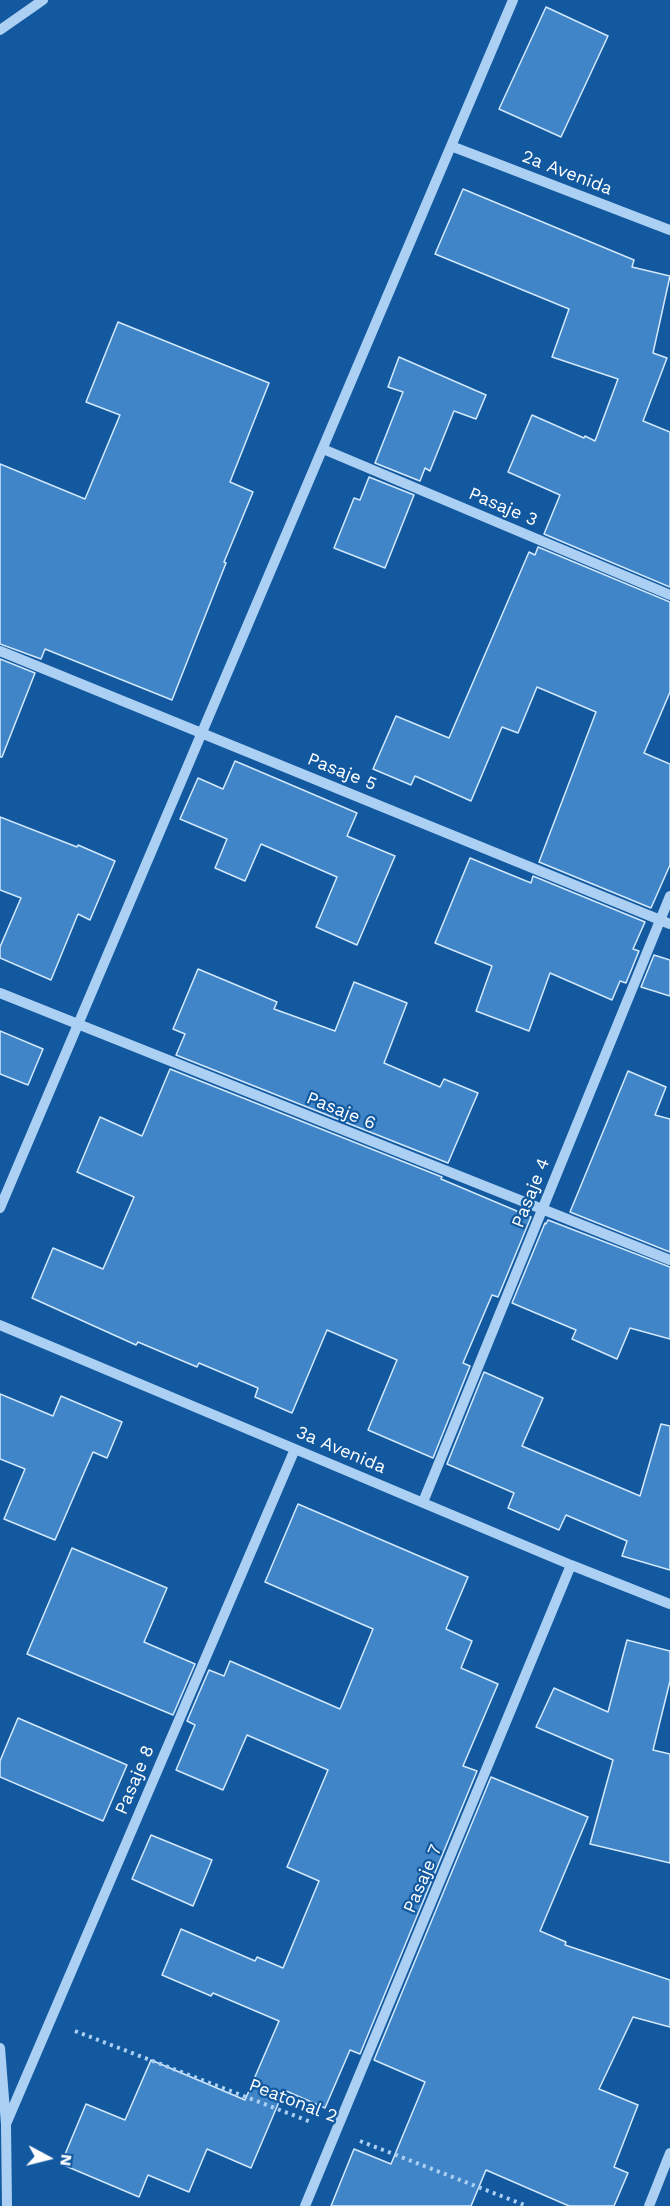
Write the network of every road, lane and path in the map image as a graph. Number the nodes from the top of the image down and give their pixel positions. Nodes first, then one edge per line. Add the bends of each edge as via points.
1 (43, 0) edge
2 (513, 0) edge
3 (0, 30) edge
4 (452, 146) junction
5 (670, 230) edge
6 (323, 449) junction
7 (670, 595) edge
8 (0, 651) edge
9 (203, 733) junction
10 (670, 896) edge
11 (665, 922) edge
12 (0, 993) edge
13 (78, 1024) junction
14 (0, 1208) edge
15 (542, 1209) junction
16 (670, 1260) edge
17 (0, 1325) edge
18 (295, 1449) junction
19 (423, 1502) junction
20 (571, 1565) junction
21 (670, 1604) edge
22 (49, 2021) junction
23 (0, 2048) edge
24 (6, 2124) junction
25 (336, 2132) junction
26 (670, 2153) edge
27 (7, 2206) edge
28 (305, 2206) edge
29 (527, 2206) edge
30 (649, 2206) edge

1 - 3 street
2 - 4 street
4 - 5 street, 2a Avenida
4 - 6 street
6 - 7 street, Pasaje 3
6 - 9 street
8 - 9 street, Pasaje 5
9 - 11 street, Pasaje 5
9 - 13 street
10 - 11 street, Pasaje 4
11 - 15 street, Pasaje 4
12 - 13 street, Pasaje 6
13 - 14 street
13 - 15 street, Pasaje 6
15 - 16 street, Pasaje 6
15 - 19 street, Pasaje 4
17 - 18 street, 3a Avenida
18 - 19 street, 3a Avenida
18 - 22 street, Pasaje 8
19 - 20 street, 3a Avenida
20 - 21 street, 3a Avenida
20 - 25 street, Pasaje 7
22 - 24 street, Pasaje 8
22 - 25 path, Peatonal 2
23 - 24 street
24 - 27 street
25 - 28 street, Pasaje 7
25 - 29 path, Peatonal 2
26 - 30 street

